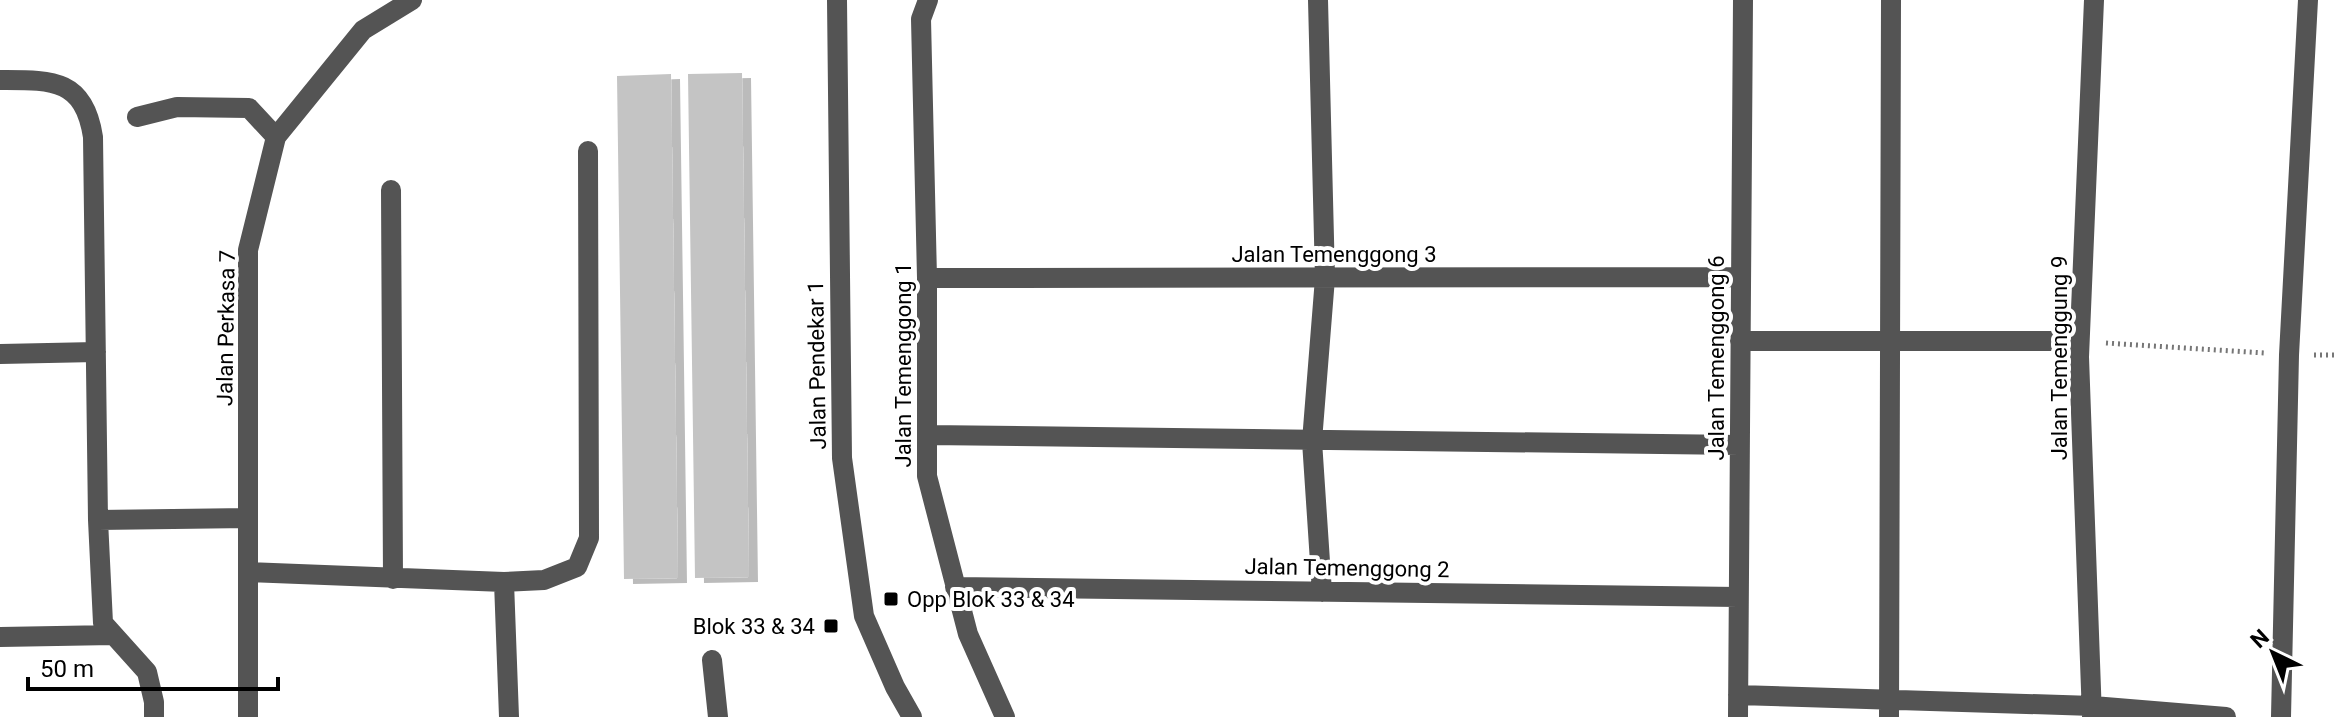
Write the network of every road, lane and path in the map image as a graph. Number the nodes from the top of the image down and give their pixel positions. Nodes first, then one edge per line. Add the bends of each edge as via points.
1 (412, 0) edge
2 (837, 0) edge
3 (928, 0) edge
4 (1318, 0) edge
5 (1743, 0) edge
6 (1891, 0) edge
7 (2094, 0) edge
8 (2308, 0) edge
9 (0, 80) edge
10 (137, 117) dead end
11 (276, 137) junction
12 (588, 151) dead end
13 (391, 190) dead end
14 (1740, 277) junction
15 (927, 278) junction
16 (1325, 278) junction
17 (1740, 341) junction
18 (1890, 341) junction
19 (2079, 341) junction
20 (96, 352) junction
21 (0, 354) edge
22 (2289, 355) junction
23 (927, 435) junction
24 (1312, 441) junction
25 (1739, 445) junction
26 (248, 518) junction
27 (98, 520) junction
28 (248, 572) junction
29 (393, 579) junction
30 (504, 582) junction
31 (955, 587) junction
32 (1322, 592) junction
33 (1738, 597) junction
34 (113, 635) junction
35 (0, 637) edge
36 (712, 660) dead end
37 (1738, 695) junction
38 (1889, 709) edge
39 (2092, 711) edge
40 (154, 717) edge
41 (248, 717) edge
42 (509, 717) edge
43 (718, 717) edge
44 (912, 717) edge
45 (1005, 717) edge
46 (1738, 717) edge
47 (2226, 717) edge
48 (2281, 717) edge

1 - 11 street, Jalan Perkasa 7 via 363,30
2 - 44 street, Jalan Pendekar 1 via 842,458 864,616
3 - 15 street, Jalan Temenggong 1 via 921,19
4 - 16 street
5 - 14 street, Jalan Temenggong 6
6 - 18 street
7 - 19 street, Jalan Temenggung 9
8 - 22 street
9 - 20 street via 41,80 70,89 89,114
10 - 11 street via 177,107 249,108
11 - 26 street, Jalan Perkasa 7 via 248,250
12 - 30 street via 589,538 577,567 544,580
13 - 29 street
14 - 16 street, Jalan Temenggong 3
14 - 17 street, Jalan Temenggong 6
15 - 16 street, Jalan Temenggong 3
15 - 23 street, Jalan Temenggong 1
16 - 24 street
17 - 18 street
17 - 25 street, Jalan Temenggong 6
18 - 19 street
18 - 38 street
19 - 22 path
19 - 39 street, Jalan Temenggung 9
20 - 21 street
20 - 27 street
22 - 48 street
23 - 24 street
23 - 31 street, Jalan Temenggong 1 via 927,476
24 - 25 street
24 - 32 street
25 - 33 street, Jalan Temenggong 6
26 - 27 street
26 - 28 street, Jalan Perkasa 7
27 - 34 street via 103,623
28 - 29 street
28 - 41 street, Jalan Perkasa 7
29 - 30 street
30 - 42 street
31 - 32 street, Jalan Temenggong 2
31 - 45 street, Jalan Temenggong 1 via 968,634
32 - 33 street, Jalan Temenggong 2
33 - 37 street, Jalan Temenggong 6
34 - 35 street
34 - 40 street via 147,672
36 - 43 street
37 - 38 street
37 - 46 street, Jalan Temenggong 6
38 - 39 street
39 - 47 street

